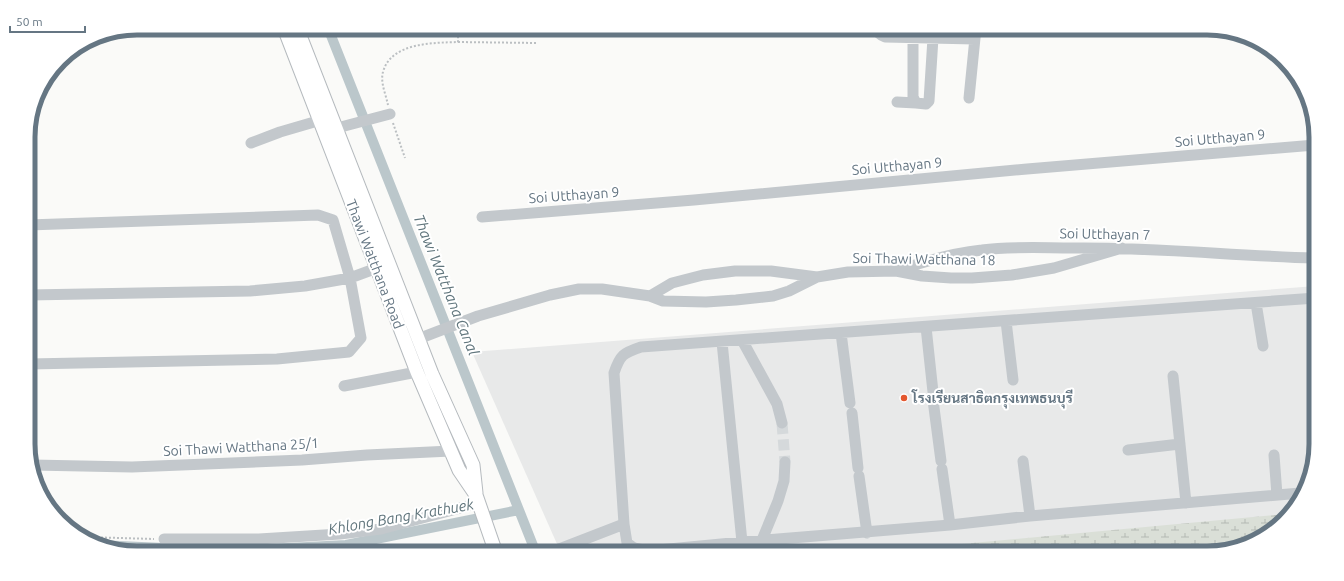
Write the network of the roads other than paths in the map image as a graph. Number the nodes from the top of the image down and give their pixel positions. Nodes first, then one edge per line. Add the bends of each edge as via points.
1 (287, 35) edge
2 (300, 35) edge
3 (880, 35) edge
4 (959, 35) edge
5 (976, 35) edge
6 (913, 38) junction
7 (933, 38) junction
8 (969, 98) dead end
9 (897, 102) dead end
10 (916, 103) junction
11 (386, 115) road end
12 (321, 120) junction
13 (342, 126) junction
14 (252, 143) dead end
15 (1309, 146) edge
16 (482, 217) dead end
17 (35, 225) edge
18 (1122, 248) junction
19 (1309, 258) edge
20 (377, 268) junction
21 (896, 271) junction
22 (817, 277) junction
23 (350, 278) junction
24 (35, 295) edge
25 (650, 296) junction
26 (1309, 299) edge
27 (1256, 303) junction
28 (1006, 321) junction
29 (926, 327) junction
30 (841, 333) junction
31 (418, 339) junction
32 (742, 340) junction
33 (722, 342) junction
34 (1263, 346) dead end
35 (35, 364) edge
36 (417, 372) junction
37 (1173, 376) dead end
38 (1013, 380) dead end
39 (344, 386) dead end
40 (782, 423) tunnel mouth
41 (1180, 444) junction
42 (1128, 450) dead end
43 (451, 451) junction
44 (1274, 456) dead end
45 (1023, 460) dead end
46 (785, 462) tunnel mouth
47 (37, 465) edge
48 (1296, 493) edge
49 (1277, 495) junction
50 (1186, 503) junction
51 (481, 509) junction
52 (1030, 516) junction
53 (624, 524) junction
54 (950, 525) junction
55 (867, 533) junction
56 (164, 539) road end
57 (762, 540) junction
58 (742, 542) junction
59 (494, 546) edge
60 (568, 546) edge
61 (631, 546) edge
62 (700, 546) edge

1 - 12 main road, Thawi Watthana Road
2 - 13 main road, Thawi Watthana Road
3 - 6 street
4 - 7 street
5 - 8 street
6 - 7 street
6 - 10 street via 913,97
7 - 10 street via 929,101 926,104
9 - 10 street
11 - 13 street
12 - 14 street
12 - 20 main road, Thawi Watthana Road
13 - 31 main road, Thawi Watthana Road
15 - 16 street, Soi Utthayan 9
17 - 23 street via 318,215 332,220
18 - 19 street, Soi Utthayan 7
18 - 21 street, Soi Utthayan 7 via 982,250 941,257
18 - 21 street, Soi Thawi Watthana 18 via 1054,268 1012,275 951,278
20 - 23 street
20 - 36 main road, Thawi Watthana Road
21 - 22 street, Soi Thawi Watthana 18 via 848,272
22 - 25 street, Soi Thawi Watthana 18 via 771,271 735,271 703,275 672,283
22 - 25 street, Soi Thawi Watthana 18 via 789,292 773,296 676,302
23 - 24 street via 305,286 250,291
23 - 35 street via 361,338 349,352 277,359
25 - 31 street, Soi Thawi Watthana 18 via 602,289 579,289 478,316
26 - 27 street
27 - 28 street
27 - 34 street
28 - 29 street
28 - 38 street
29 - 30 street
29 - 54 street
30 - 32 street
30 - 55 street
31 - 51 main road, Thawi Watthana Road via 473,465
32 - 33 street
32 - 40 street via 776,404
33 - 53 street via 641,347 628,351 619,360 614,373
33 - 58 street
36 - 39 street
36 - 43 main road, Thawi Watthana Road
37 - 41 street
41 - 42 street
41 - 50 street
43 - 47 street, Soi Thawi Watthana 25/1 via 132,467
43 - 51 main road, Thawi Watthana Road
44 - 49 street
45 - 52 street
46 - 57 street via 784,481
48 - 49 street
49 - 50 street
50 - 52 street
51 - 56 street via 381,529 300,537
51 - 59 main road, Thawi Watthana Road
52 - 54 street
53 - 60 street
53 - 61 street via 626,543
54 - 55 street
55 - 57 street
57 - 58 street
58 - 62 street

